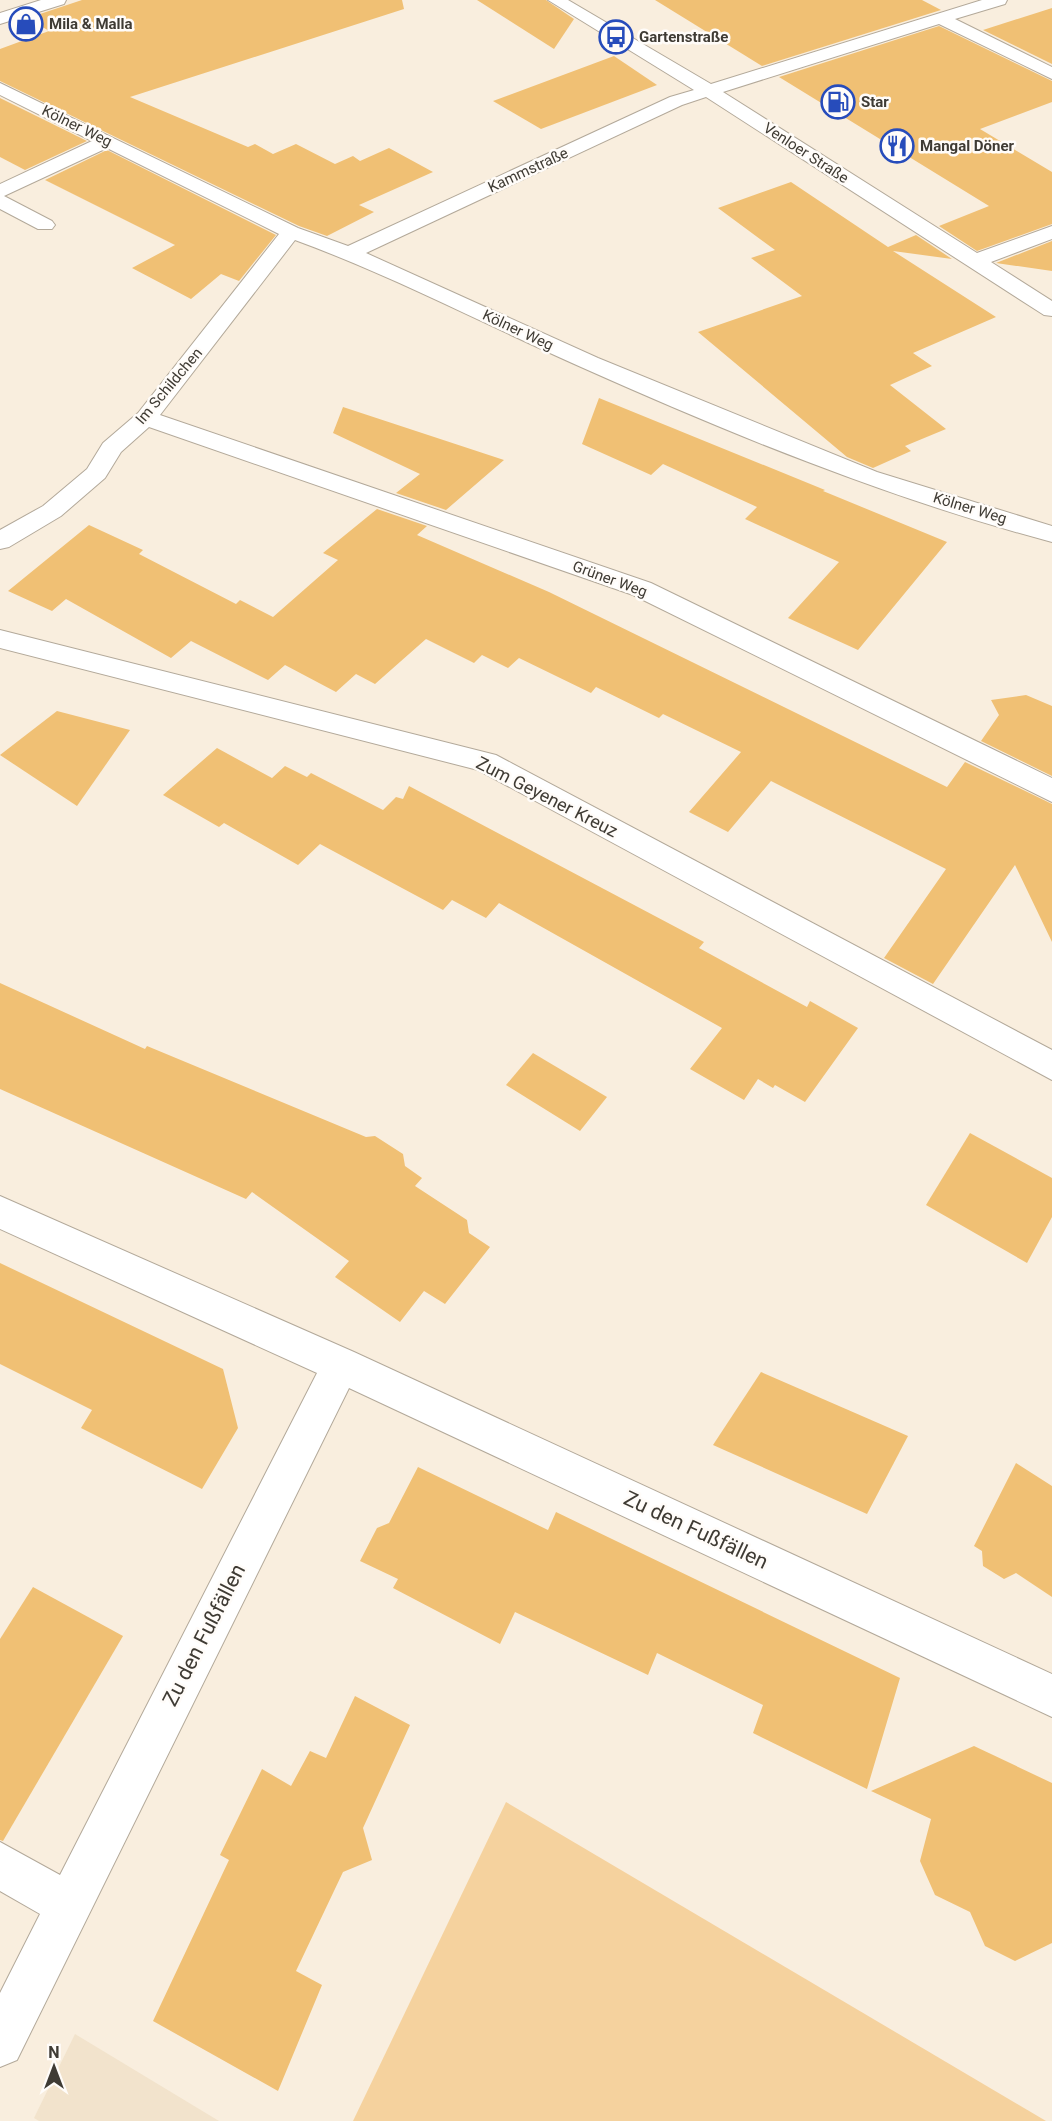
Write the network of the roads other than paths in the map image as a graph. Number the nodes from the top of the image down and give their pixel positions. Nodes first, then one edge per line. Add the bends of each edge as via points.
1 (58, 0) edge
2 (556, 0) edge
3 (999, 0) edge
4 (940, 18) junction
5 (0, 19) edge
6 (1052, 74) edge
7 (0, 88) edge
8 (709, 91) junction
9 (107, 141) junction
10 (0, 191) edge
11 (0, 201) edge
12 (45, 225) dead end
13 (291, 232) junction
14 (1052, 232) edge
15 (349, 253) junction
16 (974, 261) junction
17 (1052, 310) edge
18 (146, 418) junction
19 (1052, 534) edge
20 (0, 541) edge
21 (0, 639) edge
22 (1052, 791) edge
23 (1052, 1066) edge
24 (0, 1212) edge
25 (341, 1365) junction
26 (1052, 1696) edge
27 (0, 1865) edge
28 (68, 1905) junction
29 (0, 2043) edge

1 - 5 street
2 - 8 street, Venloer Straße
3 - 4 street
4 - 6 street
4 - 8 street
7 - 9 street, Kölner Weg
8 - 15 street, Kammstraße via 676,101
8 - 16 street, Venloer Straße
9 - 10 street
9 - 13 street, Kölner Weg
11 - 12 street
13 - 15 street, Kölner Weg
13 - 18 street, Im Schildchen
14 - 16 street
15 - 19 street, Kölner Weg via 590,363 868,477
16 - 17 street, Venloer Straße
18 - 20 street, Im Schildchen via 111,448 97,473 52,511
18 - 22 street, Grüner Weg via 642,589
21 - 23 street, Zum Geyener Kreuz via 486,762
24 - 25 street, Zu den Fußfällen
25 - 26 street, Zu den Fußfällen
25 - 28 street, Zu den Fußfällen
27 - 28 street
28 - 29 street, Zu den Fußfällen

